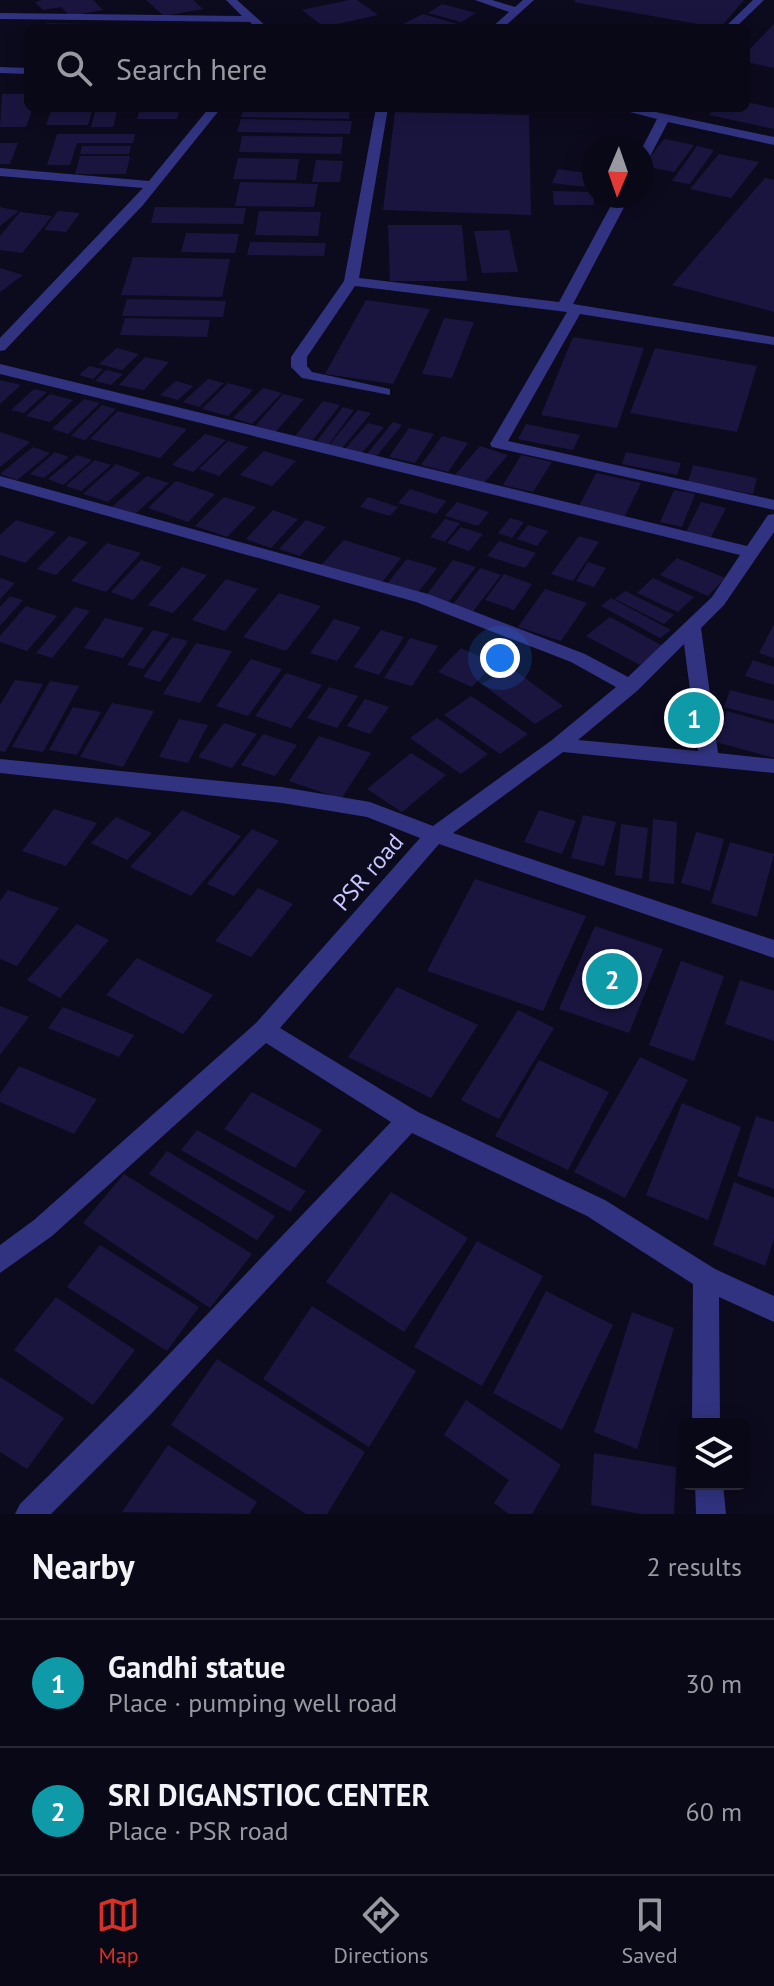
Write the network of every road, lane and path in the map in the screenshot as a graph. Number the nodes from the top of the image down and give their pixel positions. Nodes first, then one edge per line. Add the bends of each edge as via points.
1 (23, 0) edge
2 (102, 0) edge
3 (231, 0) edge
4 (480, 0) edge
5 (529, 0) edge
6 (759, 0) edge
7 (515, 10) junction
8 (0, 16) edge
9 (120, 17) junction
10 (252, 19) junction
11 (40, 22) edge
12 (258, 24) edge
13 (500, 24) edge
14 (733, 24) edge
15 (0, 58) edge
16 (24, 64) edge
17 (24, 64) edge
18 (0, 70) edge
19 (212, 112) edge
20 (381, 112) edge
21 (647, 112) edge
22 (664, 117) junction
23 (654, 137) edge
24 (774, 141) edge
25 (0, 172) edge
26 (152, 185) junction
27 (617, 208) edge
28 (351, 281) junction
29 (570, 308) junction
30 (6, 334) edge
31 (774, 341) edge
32 (0, 347) edge
33 (0, 369) edge
34 (385, 392) dead end
35 (0, 481) edge
36 (774, 505) edge
37 (774, 519) edge
38 (750, 552) junction
39 (691, 625) junction
40 (630, 686) junction
41 (559, 745) junction
42 (709, 759) junction
43 (0, 766) edge
44 (774, 766) edge
45 (435, 835) junction
46 (774, 949) edge
47 (264, 1030) junction
48 (409, 1120) junction
49 (0, 1261) edge
50 (706, 1278) junction
51 (774, 1309) edge
52 (706, 1418) edge
53 (709, 1490) edge
54 (30, 1514) edge
55 (711, 1514) edge

1 - 11 street
2 - 9 street
3 - 10 street
4 - 7 street
5 - 7 street
6 - 14 street
7 - 13 street
8 - 11 street
9 - 10 street
9 - 11 street
10 - 12 street
15 - 16 street
17 - 18 street
19 - 26 street
20 - 28 street
21 - 22 street
22 - 23 street
22 - 24 street
25 - 26 street
26 - 30 street
27 - 29 street
28 - 29 street
28 - 34 street via 299,357 299,367 307,375
29 - 31 street
29 - 36 street via 498,444
30 - 32 street
33 - 38 street
35 - 40 street via 422,598 578,658
37 - 38 street, PSR road
38 - 39 street, PSR road via 718,601
39 - 40 street, PSR road
39 - 42 street
40 - 41 street, PSR road
41 - 42 street
41 - 45 street, PSR road
42 - 44 street
43 - 45 street via 282,795 370,810
45 - 46 street
45 - 47 street, PSR road
47 - 48 street
47 - 49 street, PSR road
48 - 50 street via 596,1208
48 - 54 street
50 - 51 street
50 - 52 street
53 - 55 street

